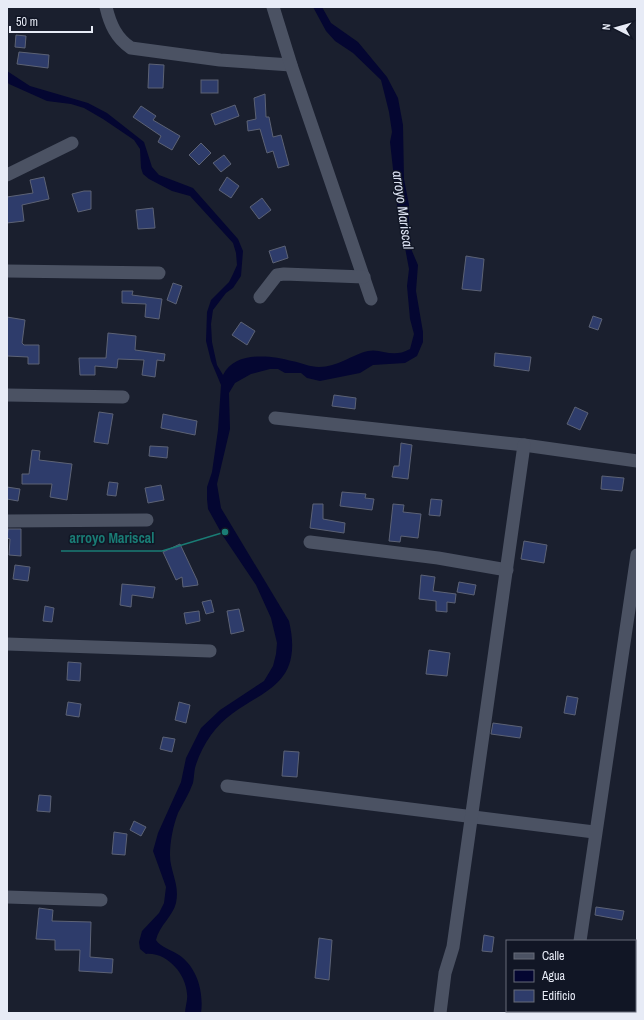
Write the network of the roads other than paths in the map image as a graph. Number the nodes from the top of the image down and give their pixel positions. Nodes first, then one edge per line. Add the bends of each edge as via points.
1 (106, 7) edge
2 (273, 7) edge
3 (291, 65) junction
4 (72, 143) dead end
5 (7, 175) edge
6 (7, 271) edge
7 (159, 273) dead end
8 (364, 277) junction
9 (260, 296) dead end
10 (371, 299) dead end
11 (7, 395) edge
12 (123, 398) dead end
13 (275, 418) dead end
14 (524, 445) junction
15 (637, 461) edge
16 (146, 520) dead end
17 (7, 521) edge
18 (310, 542) dead end
19 (637, 555) edge
20 (507, 570) junction
21 (7, 644) edge
22 (210, 651) dead end
23 (227, 786) dead end
24 (470, 816) junction
25 (594, 832) junction
26 (7, 897) edge
27 (101, 900) dead end
28 (580, 940) edge
29 (440, 1013) edge

1 - 3 street via 121,42 131,48 220,60
2 - 3 street
3 - 8 street
4 - 5 street
6 - 7 street
8 - 9 street via 284,274 277,276
8 - 10 street
11 - 12 street
13 - 14 street
14 - 15 street
14 - 20 street
16 - 17 street
18 - 20 street via 438,558
19 - 25 street
20 - 24 street
21 - 22 street
23 - 24 street
24 - 25 street
24 - 29 street via 453,947 445,973
25 - 28 street
26 - 27 street

